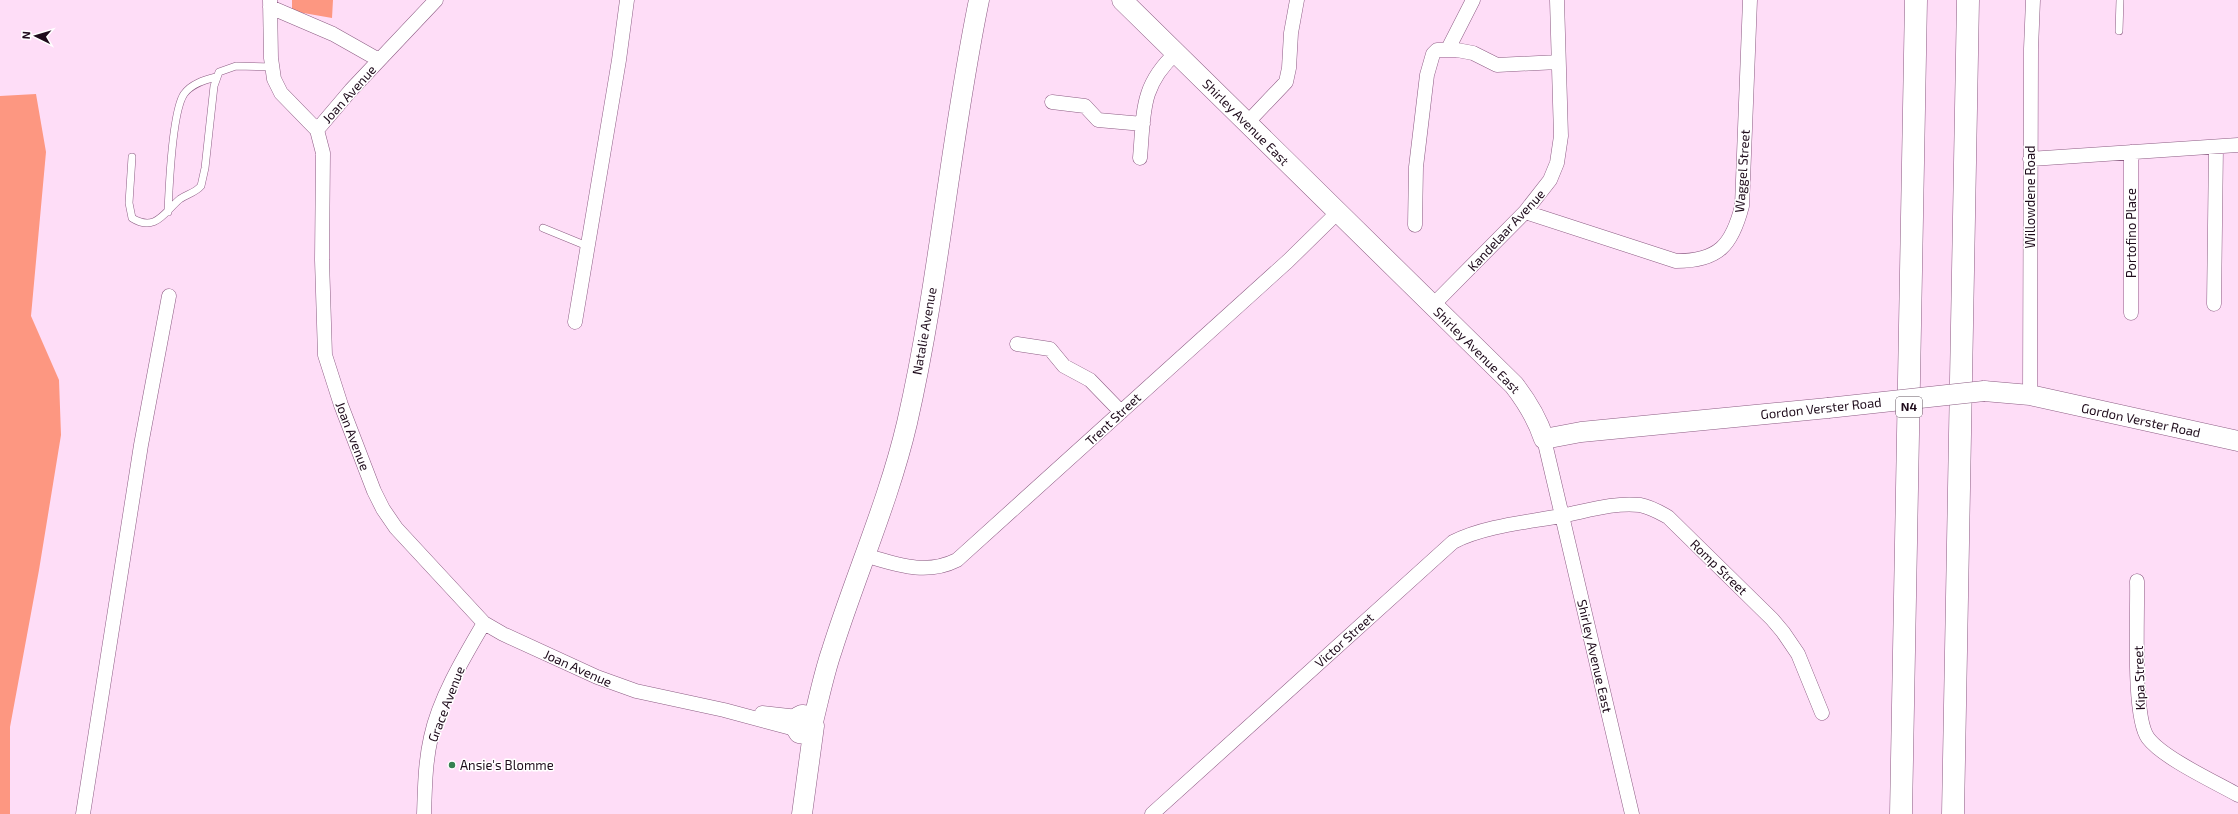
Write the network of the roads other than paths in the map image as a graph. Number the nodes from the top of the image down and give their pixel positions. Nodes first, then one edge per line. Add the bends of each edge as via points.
1 (436, 0) edge
2 (627, 0) edge
3 (979, 0) edge
4 (1122, 0) edge
5 (1297, 0) edge
6 (1473, 0) edge
7 (1557, 0) edge
8 (1750, 0) edge
9 (1916, 0) edge
10 (1968, 0) edge
11 (2033, 0) edge
12 (2120, 0) edge
13 (270, 3) edge
14 (2119, 31) dead end
15 (1448, 49) junction
16 (1176, 53) junction
17 (379, 60) junction
18 (1558, 62) junction
19 (272, 67) junction
20 (216, 77) junction
21 (1052, 102) dead end
22 (1247, 123) junction
23 (1143, 124) junction
24 (317, 130) junction
25 (2238, 145) edge
26 (2216, 147) junction
27 (2130, 152) junction
28 (132, 157) dead end
29 (1140, 158) dead end
30 (2030, 159) junction
31 (1338, 212) junction
32 (1525, 212) junction
33 (168, 213) junction
34 (1415, 225) dead end
35 (543, 228) dead end
36 (587, 246) junction
37 (168, 296) dead end
38 (2214, 304) dead end
39 (1433, 305) junction
40 (2130, 313) dead end
41 (575, 322) dead end
42 (1017, 344) dead end
43 (2030, 395) junction
44 (1121, 412) junction
45 (1544, 440) junction
46 (2238, 441) edge
47 (1562, 515) junction
48 (864, 555) junction
49 (2137, 581) dead end
50 (484, 623) junction
51 (1822, 713) dead end
52 (802, 724) junction
53 (2238, 796) edge
54 (802, 811) edge
55 (83, 814) edge
56 (424, 814) edge
57 (1152, 814) edge
58 (1632, 814) edge
59 (1901, 814) edge
60 (1953, 814) edge

1 - 17 street, Joan Avenue
2 - 36 street
3 - 48 street, Natalie Avenue via 912,401 902,444
4 - 16 street, Shirley Avenue East
5 - 22 street via 1286,82
6 - 15 street
7 - 18 street, Kandelaar Avenue
8 - 32 street, Waggel Street via 1742,206 1736,229 1725,246 1705,258 1676,261
9 - 59 highway, N4
10 - 60 highway
11 - 30 street, Willowdene Road
12 - 14 lane
13 - 17 street
13 - 19 street
15 - 18 street via 1473,52 1497,65
15 - 34 street via 1437,50 1433,54 1427,75 1416,167
16 - 22 street, Shirley Avenue East
16 - 23 street via 1160,69 1148,92
17 - 24 street, Joan Avenue
18 - 32 street, Kandelaar Avenue via 1561,136 1557,162 1546,188
19 - 20 lane via 228,67 222,69
19 - 24 street via 281,93
20 - 33 lane via 201,186 181,199
20 - 33 lane via 193,86 180,101 170,172
21 - 23 street via 1085,106 1098,120
22 - 31 street, Shirley Avenue East
23 - 29 street
24 - 50 street, Joan Avenue via 323,154 324,350 333,384 383,509 396,528
25 - 26 street
26 - 27 street
26 - 38 street
27 - 30 street
27 - 40 street, Portofino Place
28 - 33 lane via 129,203 132,218 137,221 153,222
30 - 43 street, Willowdene Road
31 - 39 street, Shirley Avenue East
31 - 44 street, Trent Street via 1288,261
32 - 39 street, Kandelaar Avenue
35 - 36 lane
36 - 41 street
37 - 55 street via 139,460
39 - 45 street, Shirley Avenue East via 1529,403
42 - 44 street via 1050,349 1064,366 1090,380
43 - 45 street, Gordon Verster Road, bridge via 1984,391 1576,433
43 - 46 street, Gordon Verster Road
44 - 48 street, Trent Street via 956,560 937,567 914,569
45 - 47 street, Shirley Avenue East
47 - 51 street, Romp Street via 1611,506 1639,505 1652,508 1668,517 1783,632 1798,654
47 - 57 street, Victor Street via 1490,530 1453,542
47 - 58 street, Shirley Avenue East
48 - 52 street, Natalie Avenue via 831,653
49 - 53 street, Kipa Street via 2138,707 2143,728 2148,738 2160,750
50 - 52 street, Joan Avenue via 519,642 627,688 724,710
50 - 56 street, Grace Avenue via 466,652 431,736 426,768
52 - 54 street

